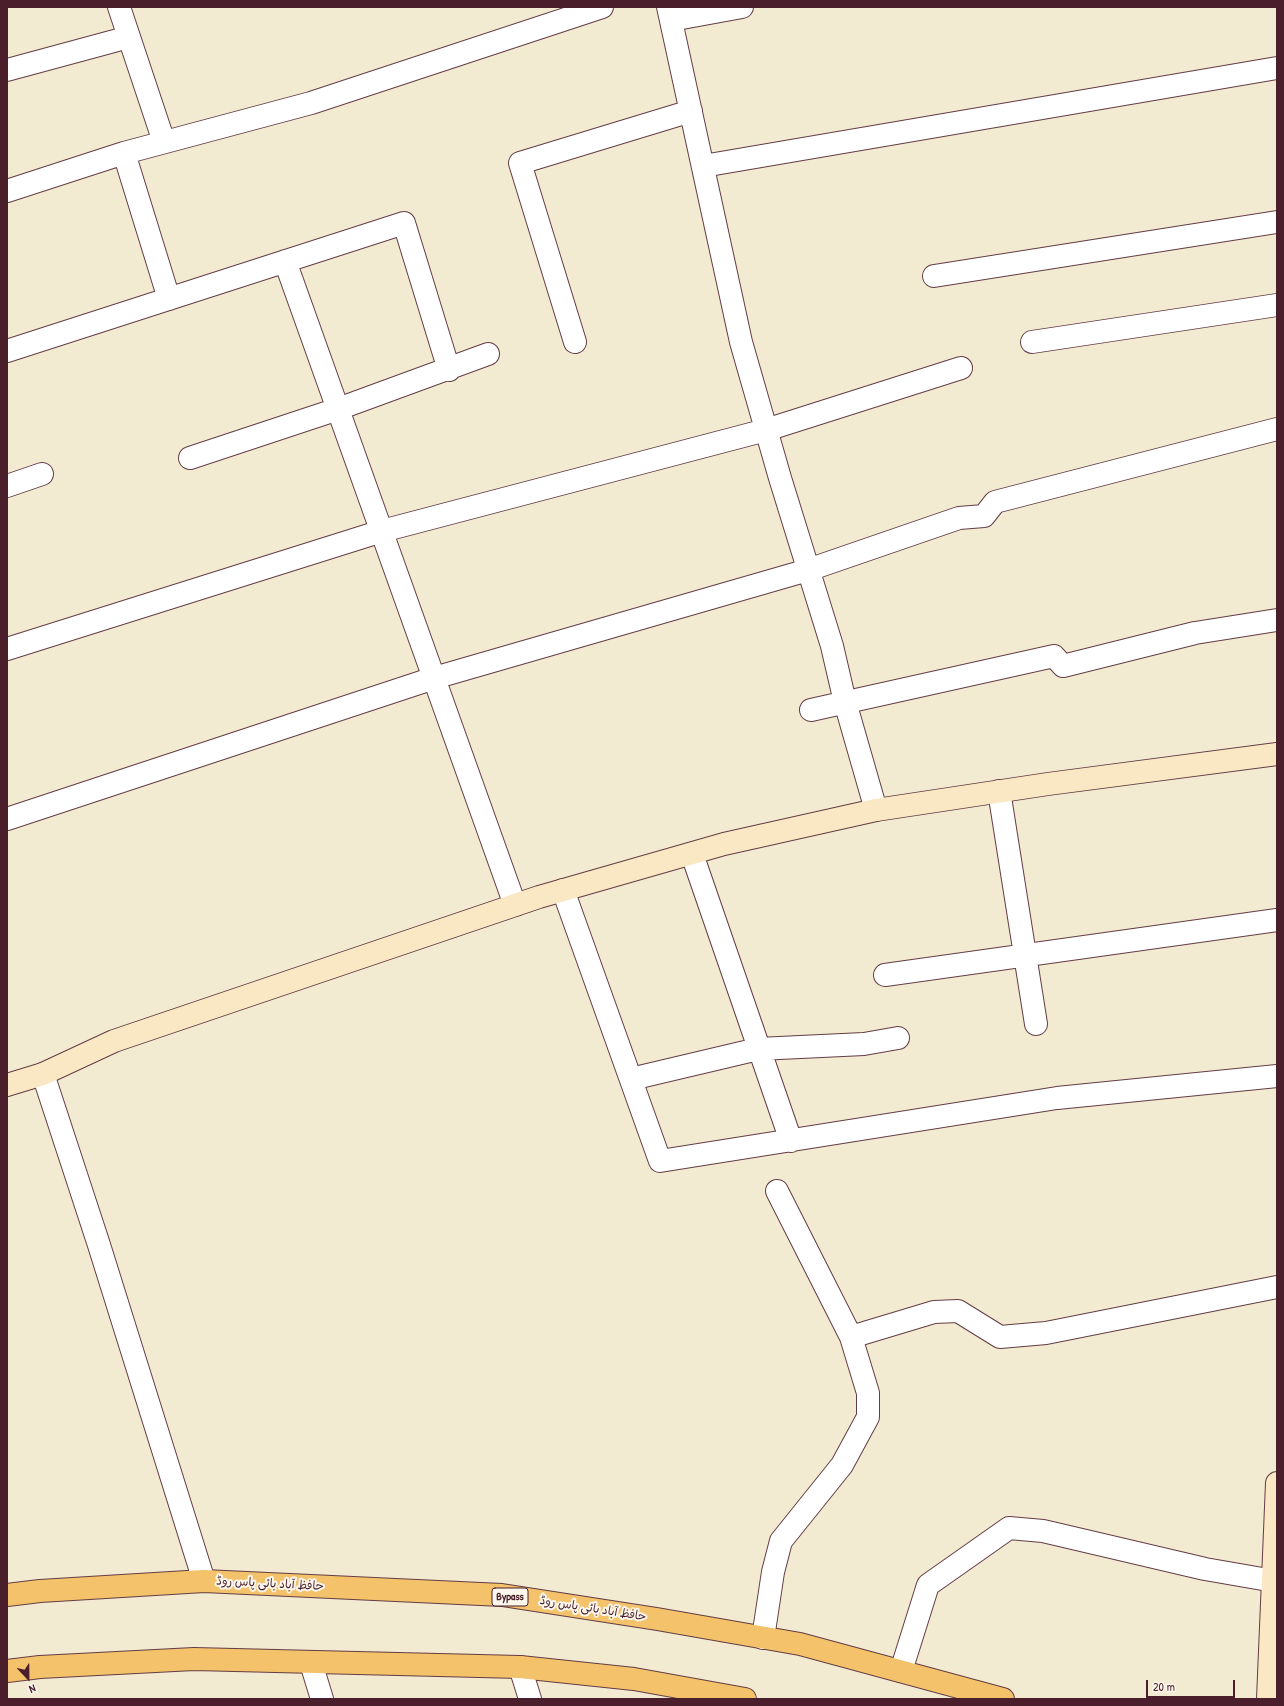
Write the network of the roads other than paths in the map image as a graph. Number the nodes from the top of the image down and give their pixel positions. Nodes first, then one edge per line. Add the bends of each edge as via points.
1 (119, 7) edge
2 (602, 7) edge
3 (742, 7) edge
4 (669, 13) edge
5 (129, 37) junction
6 (1277, 68) edge
7 (7, 70) edge
8 (691, 111) junction
9 (164, 142) junction
10 (124, 153) junction
11 (703, 166) junction
12 (7, 190) edge
13 (1277, 222) edge
14 (285, 261) junction
15 (934, 276) dead end
16 (169, 298) junction
17 (1277, 305) edge
18 (575, 342) dead end
19 (1032, 342) dead end
20 (7, 351) edge
21 (488, 354) dead end
22 (961, 368) dead end
23 (448, 370) junction
24 (338, 409) junction
25 (1277, 429) edge
26 (766, 430) junction
27 (190, 458) dead end
28 (42, 474) dead end
29 (7, 486) edge
30 (382, 531) junction
31 (808, 570) junction
32 (1277, 620) edge
33 (7, 649) edge
34 (434, 678) junction
35 (845, 702) junction
36 (811, 710) dead end
37 (1277, 754) edge
38 (999, 791) junction
39 (876, 810) junction
40 (7, 819) edge
41 (692, 854) junction
42 (564, 890) junction
43 (515, 905) junction
44 (1277, 920) edge
45 (1024, 954) junction
46 (885, 974) dead end
47 (1036, 1024) dead end
48 (898, 1038) dead end
49 (758, 1049) junction
50 (43, 1074) junction
51 (1277, 1076) edge
52 (631, 1079) junction
53 (7, 1085) edge
54 (791, 1141) junction
55 (777, 1191) dead end
56 (1277, 1287) edge
57 (851, 1337) junction
58 (1277, 1483) edge
59 (1276, 1548) edge
60 (204, 1581) junction
61 (1274, 1581) junction
62 (7, 1595) edge
63 (763, 1638) junction
64 (311, 1663) junction
65 (520, 1667) junction
66 (7, 1671) edge
67 (901, 1671) junction
68 (322, 1699) edge
69 (530, 1699) edge
70 (745, 1699) edge
71 (1002, 1699) edge
72 (1268, 1699) edge

1 - 5 street
2 - 9 street via 311,104
3 - 4 street
4 - 8 street
5 - 7 street
5 - 9 street
6 - 11 street
8 - 11 street
8 - 18 street via 520,163
9 - 10 street
10 - 12 street
10 - 16 street
11 - 26 street via 741,342
13 - 15 street
14 - 16 street
14 - 23 street via 404,223
14 - 24 street
16 - 20 street
17 - 19 street
21 - 23 street
22 - 26 street
23 - 24 street
24 - 27 street
24 - 30 street
25 - 31 street via 995,502 984,516 959,518
26 - 30 street
26 - 31 street
28 - 29 street
30 - 33 street
30 - 34 street
31 - 34 street
31 - 35 street via 832,646
32 - 35 street via 1195,634 1063,666 1054,656
34 - 40 street
34 - 43 street
35 - 36 street
35 - 39 street
37 - 38 street
38 - 39 street
38 - 45 street
39 - 41 street via 724,844
41 - 42 street
41 - 49 street
42 - 43 street
42 - 52 street
43 - 50 street via 114,1041
44 - 45 street
45 - 46 street
45 - 47 street
48 - 49 street via 864,1044
49 - 52 street
49 - 54 street
50 - 53 street
50 - 60 street
51 - 54 street via 1057,1098
52 - 54 street via 660,1161
55 - 57 street
56 - 57 street via 1046,1333 1000,1337 958,1311 934,1312
57 - 63 street via 868,1393 868,1416 842,1465 781,1541 773,1572
58 - 59 street
59 - 61 street
60 - 62 highway, حافظ آباد بائی پاس روڈ / Bypass
60 - 63 highway, حافظ آباد بائی پاس روڈ / Bypass via 502,1596
61 - 67 street via 1205,1569 1043,1531 1009,1528 928,1586
61 - 72 street
63 - 67 highway, حافظ آباد بائی پاس روڈ / Bypass via 800,1644
64 - 65 highway
64 - 66 highway via 194,1659
64 - 68 street
65 - 69 street
65 - 70 highway via 634,1679
67 - 71 highway, حافظ آباد بائی پاس روڈ / Bypass

